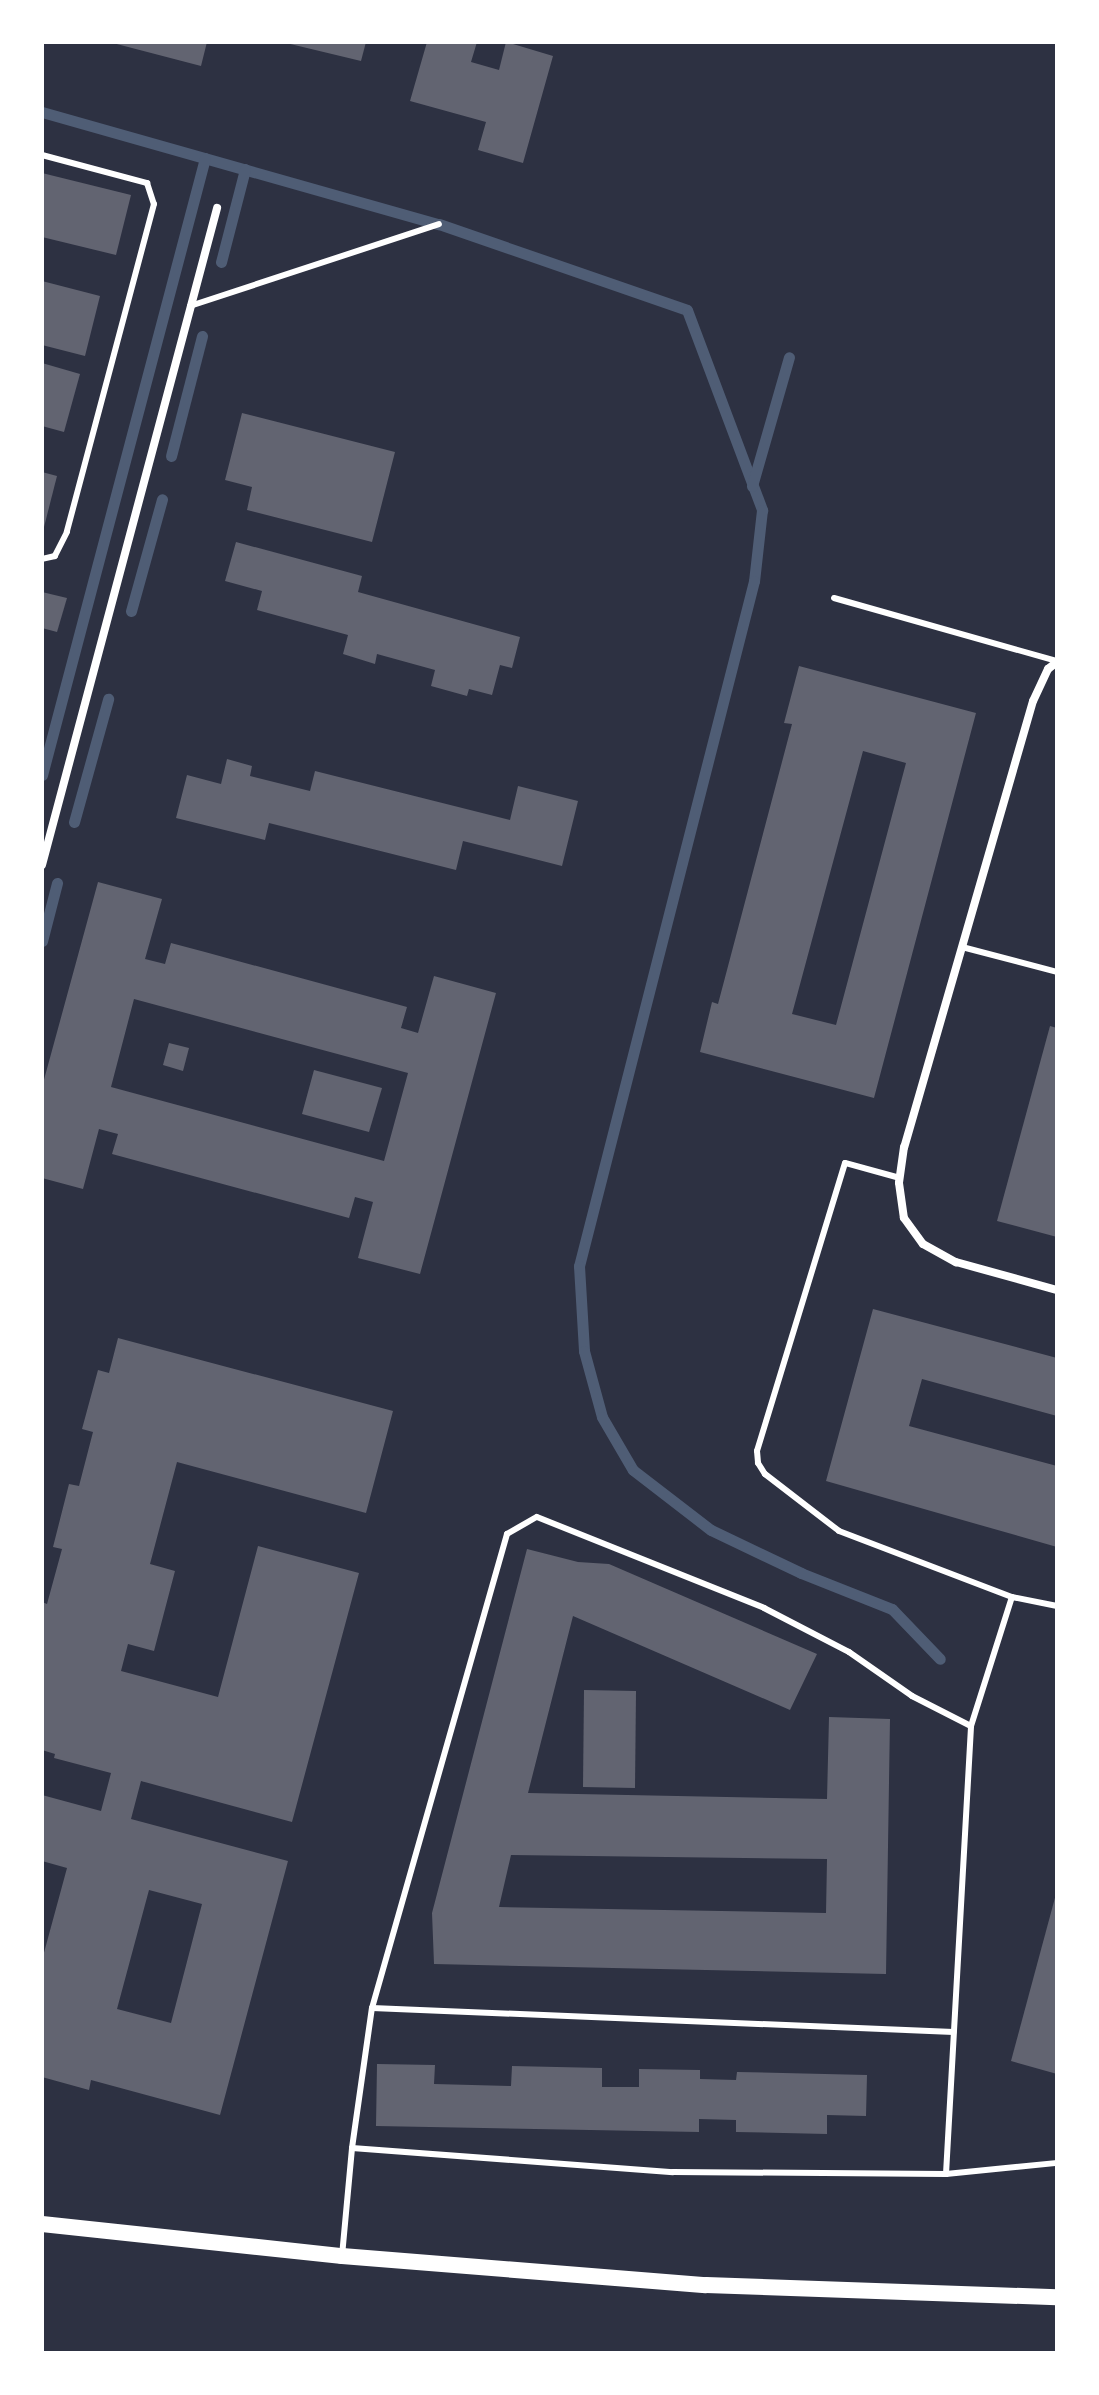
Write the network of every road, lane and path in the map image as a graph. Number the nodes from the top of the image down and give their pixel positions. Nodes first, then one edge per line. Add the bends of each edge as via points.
1 (42, 155) edge
2 (217, 208) dead end
3 (439, 224) dead end
4 (190, 306) junction
5 (42, 559) edge
6 (834, 598) dead end
7 (1057, 662) edge
8 (42, 865) edge
9 (962, 947) junction
10 (1057, 972) edge
11 (900, 1178) junction
12 (1057, 1290) edge
13 (1012, 1597) junction
14 (1057, 1606) edge
15 (971, 1726) junction
16 (372, 2008) junction
17 (954, 2032) junction
18 (352, 2148) junction
19 (1057, 2163) edge
20 (946, 2174) junction
21 (42, 2224) edge
22 (342, 2256) junction
23 (1057, 2297) edge

1 - 5 lane via 147,183 154,204 67,532 55,556
2 - 4 street
3 - 4 lane
4 - 8 street
6 - 7 lane
7 - 9 street via 1033,701
9 - 10 lane
9 - 11 street via 904,1147
11 - 12 street via 904,1218 923,1244 956,1262
11 - 13 lane via 845,1163 757,1451 758,1463 839,1531
13 - 14 lane
13 - 15 lane
15 - 16 lane via 764,1608 537,1517 507,1534
15 - 17 lane
16 - 17 lane
16 - 18 lane
17 - 20 lane
18 - 20 lane via 673,2172
18 - 22 lane
19 - 20 lane
21 - 22 main road
22 - 23 main road via 706,2285

